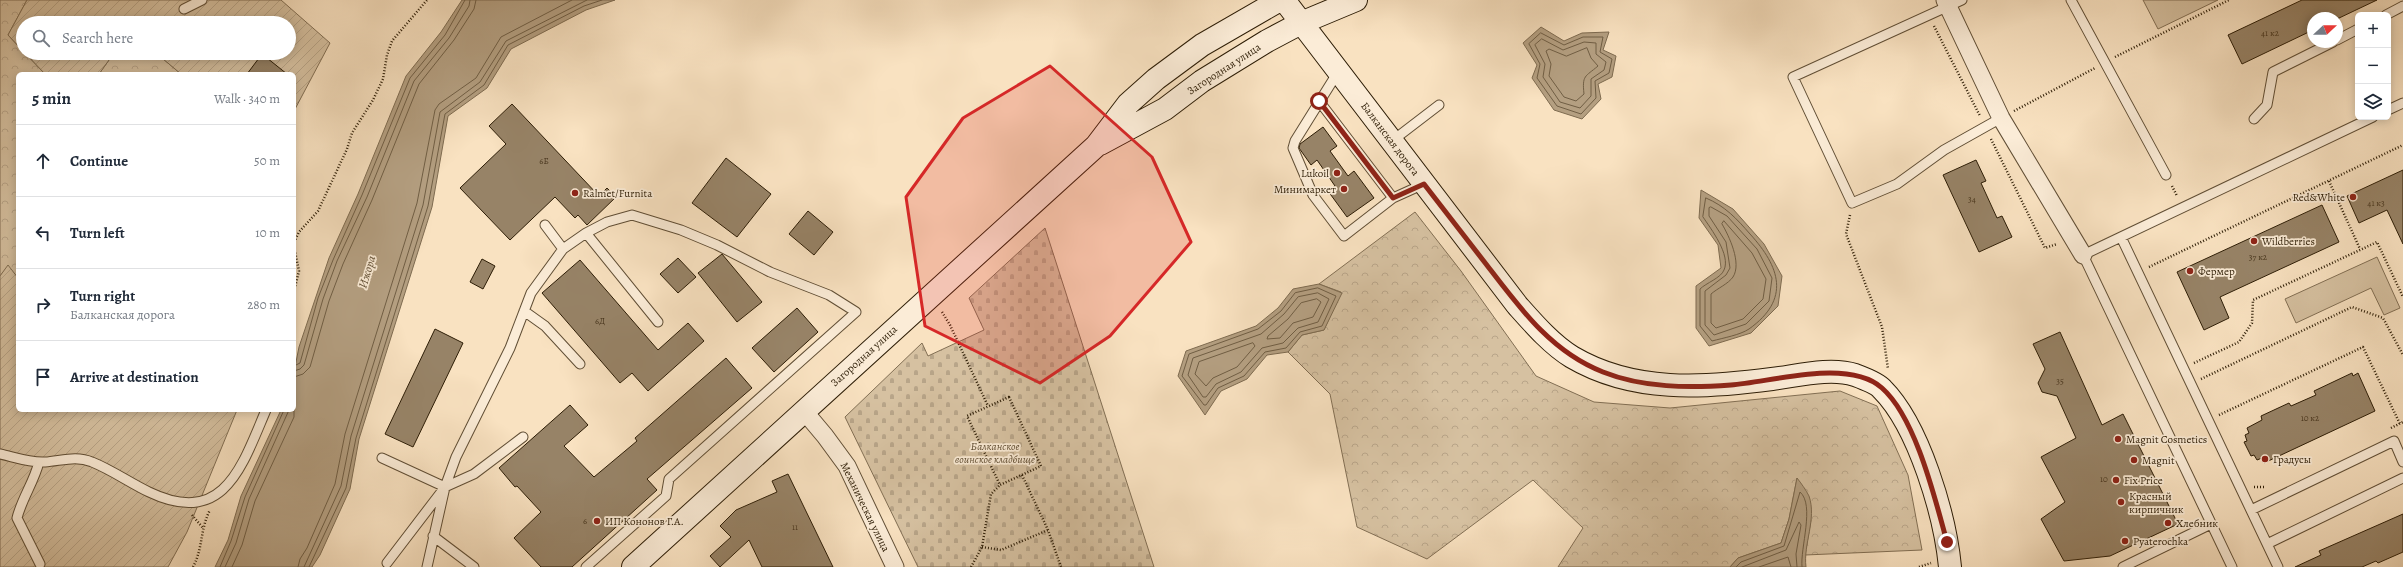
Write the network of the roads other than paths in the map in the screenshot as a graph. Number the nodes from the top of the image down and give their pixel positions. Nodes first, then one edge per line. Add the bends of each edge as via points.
1 (202, 0) edge
2 (1280, 0) edge
3 (1284, 0) edge
4 (1356, 0) edge
5 (2071, 0) edge
6 (1952, 2) edge
7 (2403, 6) edge
8 (184, 9) dead end
9 (2391, 12) edge
10 (1301, 23) junction
11 (2355, 31) edge
12 (2343, 37) edge
13 (2321, 48) edge
14 (1338, 72) junction
15 (1319, 101) junction
16 (2403, 103) edge
17 (1439, 105) dead end
18 (2391, 109) edge
19 (2001, 118) junction
20 (2254, 119) dead end
21 (2367, 120) edge
22 (1392, 141) junction
23 (1096, 146) junction
24 (2166, 175) road end
25 (1424, 184) junction
26 (1393, 198) junction
27 (545, 225) dead end
28 (586, 233) junction
29 (2121, 237) junction
30 (564, 249) junction
31 (2083, 255) junction
32 (524, 311) junction
33 (658, 322) dead end
34 (580, 364) dead end
35 (804, 411) junction
36 (265, 412) edge
37 (523, 437) dead end
38 (0, 454) edge
39 (382, 458) dead end
40 (39, 462) junction
41 (2403, 462) edge
42 (2403, 478) edge
43 (445, 487) junction
44 (2251, 510) junction
45 (2211, 524) junction
46 (434, 536) junction
47 (2267, 544) junction
48 (387, 563) dead end
49 (40, 564) dead end
50 (427, 567) edge
51 (474, 567) edge
52 (586, 567) edge
53 (633, 567) edge
54 (895, 567) edge
55 (1950, 567) edge
56 (2123, 567) edge
57 (2232, 567) edge
58 (2278, 567) edge

1 - 8 lane
2 - 23 main road, Загородная улица via 1202,45 1156,79 1128,104
3 - 10 main road, Балканская дорога
4 - 10 main road, Загородная улица
5 - 24 lane
6 - 19 street
6 - 19 lane via 1793,77 1852,203 1897,184 1944,150
7 - 9 lane
10 - 14 main road, Балканская дорога
10 - 23 main road, Загородная улица via 1232,62 1165,109
11 - 12 lane
13 - 20 lane via 2273,72 2267,105
14 - 15 lane
14 - 22 main road, Балканская дорога
15 - 26 lane
15 - 26 lane via 1294,141 1293,148 1313,195 1344,236
16 - 18 lane
17 - 22 lane
19 - 31 street
21 - 29 lane
22 - 25 main road, Балканская дорога
23 - 35 main road, Загородная улица
25 - 26 lane
25 - 55 main road, Балканская дорога via 1539,330 1571,356 1603,372 1633,381 1679,386 1732,385 1826,372 1854,375 1881,387 1900,409 1915,442 1935,497 1947,542
27 - 30 lane
28 - 30 lane
28 - 33 lane
28 - 52 lane via 607,222 632,215 681,230 717,245 770,272 829,295 856,312 669,479 666,496
29 - 31 lane
29 - 44 lane
30 - 32 lane via 531,293
31 - 45 lane
32 - 34 lane via 545,326
32 - 43 lane via 510,348 456,457
35 - 53 main road, Загородная улица
35 - 54 street, Механическая улица via 847,466
36 - 40 lane via 241,468 229,484 213,496 194,502 176,502 150,492 92,462 78,458
37 - 43 lane via 474,474
38 - 40 lane
39 - 43 lane
40 - 49 lane via 17,518
41 - 44 lane via 2394,441
42 - 47 lane
43 - 46 lane
43 - 48 lane
44 - 47 lane
45 - 56 lane
45 - 57 lane
46 - 50 lane
46 - 51 lane
47 - 58 lane

